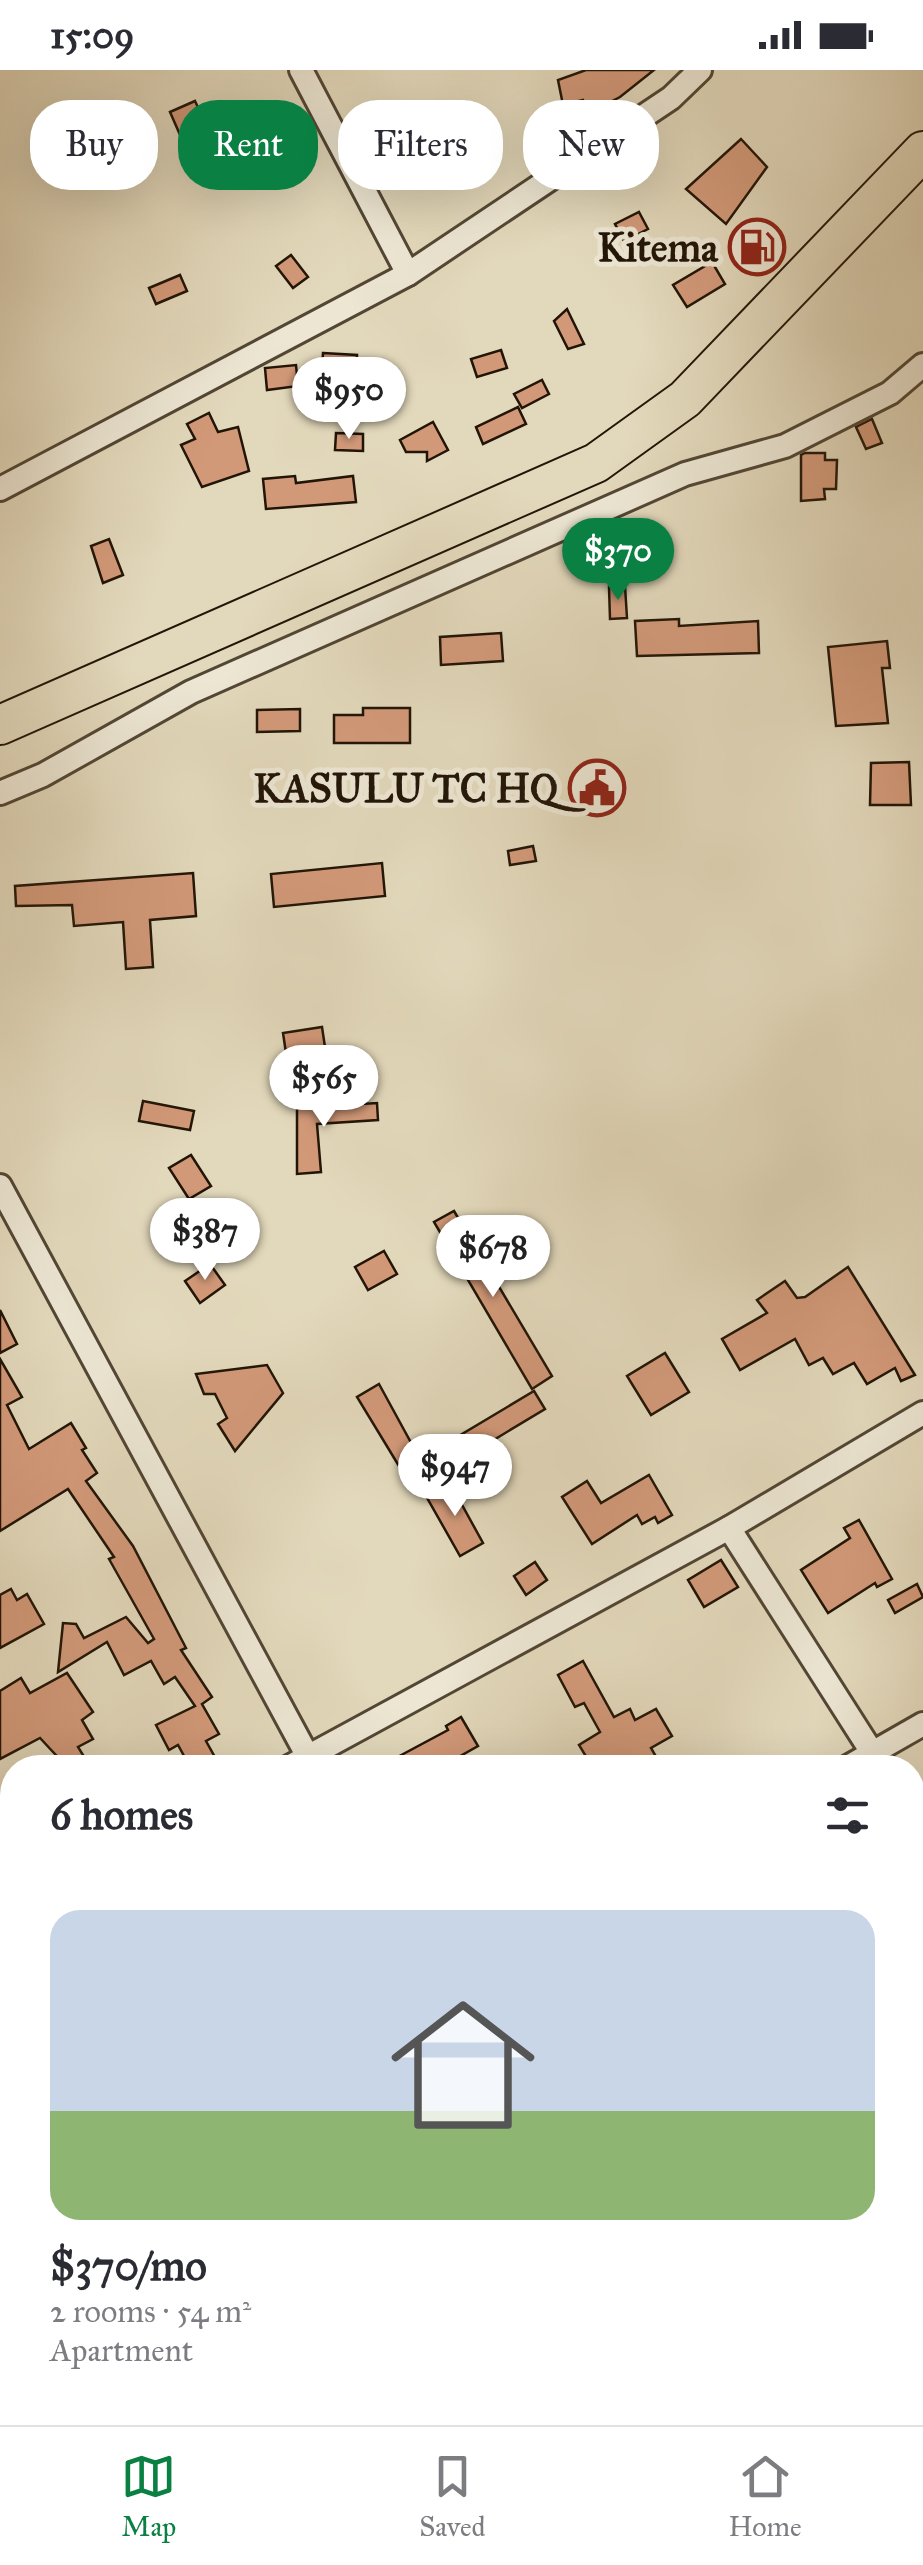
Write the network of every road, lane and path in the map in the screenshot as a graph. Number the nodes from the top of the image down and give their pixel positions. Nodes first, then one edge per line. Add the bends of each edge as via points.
1 (301, 70) edge
2 (700, 70) edge
3 (923, 151) edge
4 (408, 274) junction
5 (923, 365) edge
6 (0, 489) edge
7 (0, 724) edge
8 (0, 792) edge
9 (0, 1186) edge
10 (923, 1413) edge
11 (729, 1528) junction
12 (923, 1724) edge
13 (298, 1755) edge
14 (319, 1755) edge
15 (874, 1755) edge
16 (883, 1755) edge

1 - 4 street
2 - 4 street via 671,98
3 - 7 highway via 685,399 596,464
4 - 6 street
5 - 8 street via 890,393 785,446 685,474 192,692 43,776
9 - 13 street
10 - 11 street
11 - 14 street
11 - 15 street
12 - 16 street

